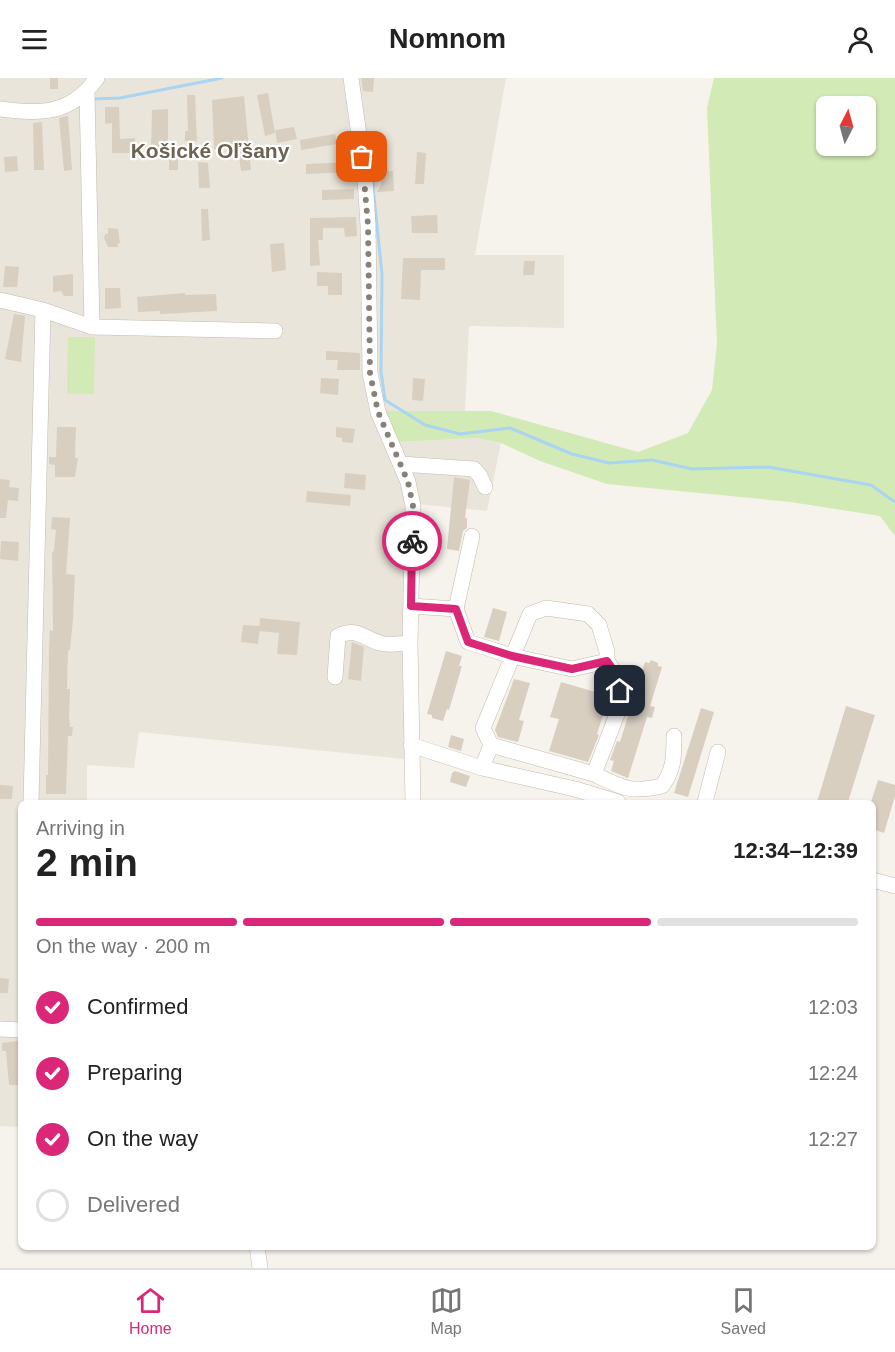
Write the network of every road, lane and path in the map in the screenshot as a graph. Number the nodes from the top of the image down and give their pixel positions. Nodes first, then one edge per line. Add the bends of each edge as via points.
1 (97, 78) edge
2 (351, 78) edge
3 (87, 92) junction
4 (0, 109) edge
5 (0, 300) edge
6 (43, 310) junction
7 (92, 327) junction
8 (275, 331) dead end
9 (401, 464) junction
10 (485, 487) dead end
11 (472, 536) dead end
12 (411, 606) junction
13 (456, 609) junction
14 (410, 643) junction
15 (512, 656) junction
16 (607, 661) junction
17 (335, 677) dead end
18 (674, 736) dead end
19 (411, 745) junction
20 (491, 745) junction
21 (718, 752) dead end
22 (482, 768) junction
23 (588, 772) junction
24 (575, 789) junction
25 (31, 800) edge
26 (414, 800) edge
27 (611, 800) edge
28 (706, 800) edge
29 (876, 881) edge
30 (895, 886) edge
31 (0, 1029) edge
32 (18, 1030) edge
33 (258, 1250) edge
34 (260, 1268) edge

1 - 3 street
2 - 9 street via 365,178 370,373 378,412
3 - 4 street via 67,106 35,113
3 - 7 street
5 - 6 street
6 - 7 street
6 - 25 street
7 - 8 street
9 - 10 street via 474,469
9 - 12 street via 413,506
11 - 13 street
12 - 13 street
12 - 14 street
13 - 15 street via 468,642
14 - 17 street via 382,644 355,632 338,636
14 - 19 street
15 - 16 street via 572,669
15 - 16 street via 530,614 546,608 588,614 599,625
15 - 20 street via 483,728
16 - 23 street via 619,678 621,704
18 - 23 street via 674,760 662,786 641,790 621,787
19 - 22 street
19 - 26 street
20 - 22 street
20 - 23 street
21 - 28 street
22 - 24 street
23 - 24 street
24 - 27 street
29 - 30 street
31 - 32 street
33 - 34 street

